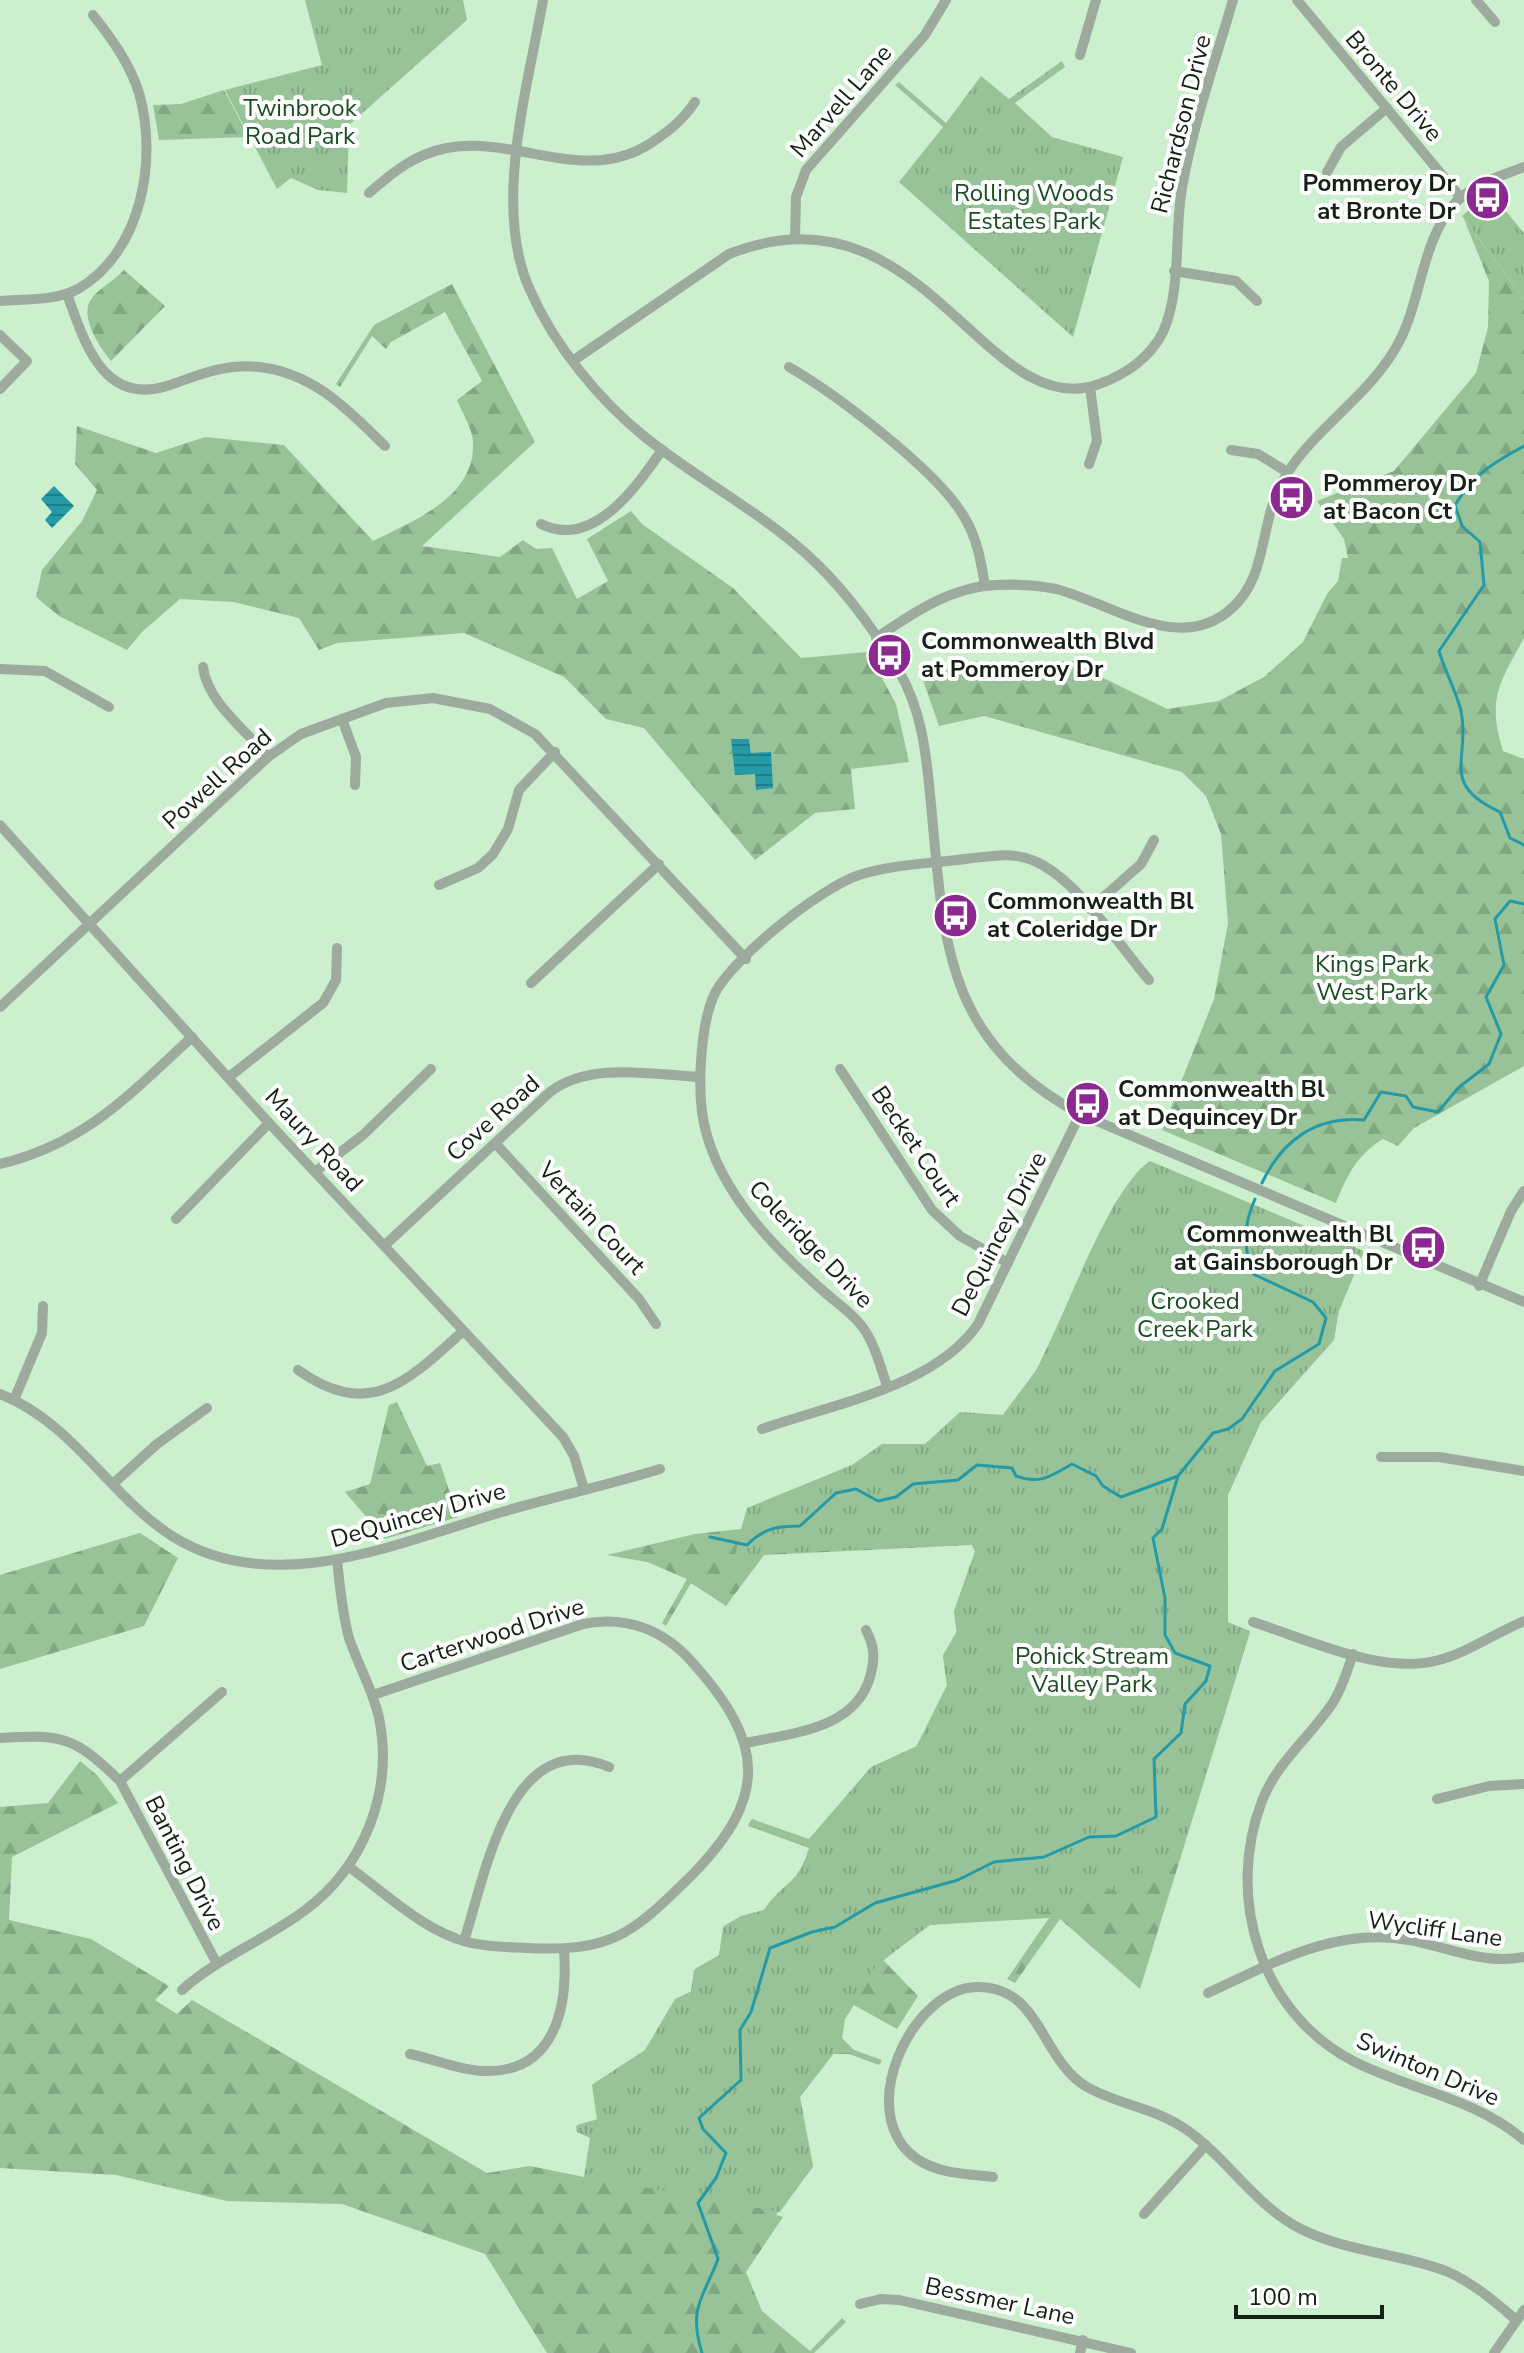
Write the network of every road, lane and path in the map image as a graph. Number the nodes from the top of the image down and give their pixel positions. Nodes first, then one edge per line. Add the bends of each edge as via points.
1 (543, 0) edge
2 (946, 0) edge
3 (1096, 0) edge
4 (1233, 0) edge
5 (1297, 0) edge
6 (1476, 0) edge
7 (93, 15) dead end
8 (1495, 22) dead end
9 (1080, 55) dead end
10 (695, 102) dead end
11 (1387, 108) junction
12 (518, 152) junction
13 (1524, 167) edge
14 (1327, 172) dead end
15 (369, 193) dead end
16 (1461, 198) junction
17 (795, 239) junction
18 (1174, 271) junction
19 (67, 294) junction
20 (0, 301) edge
21 (1257, 301) dead end
22 (2, 340) edge
23 (574, 360) junction
24 (789, 367) dead end
25 (1090, 387) junction
26 (0, 389) edge
27 (385, 446) dead end
28 (662, 450) junction
29 (1231, 450) dead end
30 (1089, 464) dead end
31 (1287, 472) junction
32 (541, 524) dead end
33 (985, 586) junction
34 (876, 638) junction
35 (203, 667) dead end
36 (0, 669) edge
37 (109, 707) dead end
38 (342, 719) junction
39 (555, 752) junction
40 (268, 757) junction
41 (355, 785) dead end
42 (0, 825) edge
43 (1154, 840) dead end
44 (937, 862) junction
45 (659, 864) junction
46 (439, 885) dead end
47 (1090, 909) junction
48 (90, 923) junction
49 (337, 948) dead end
50 (746, 959) junction
51 (1149, 980) dead end
52 (531, 983) dead end
53 (0, 1007) edge
54 (192, 1037) junction
55 (431, 1069) dead end
56 (840, 1069) dead end
57 (229, 1077) junction
58 (700, 1077) junction
59 (1080, 1114) junction
60 (269, 1123) junction
61 (495, 1143) junction
62 (0, 1164) edge
63 (316, 1171) junction
64 (1524, 1191) edge
65 (176, 1219) dead end
66 (385, 1245) junction
67 (1008, 1263) junction
68 (1479, 1286) junction
69 (1524, 1302) edge
70 (43, 1306) dead end
71 (656, 1324) dead end
72 (463, 1331) junction
73 (298, 1370) dead end
74 (887, 1386) junction
75 (0, 1394) edge
76 (14, 1400) junction
77 (207, 1408) dead end
78 (762, 1429) dead end
79 (1381, 1457) dead end
80 (660, 1469) dead end
81 (1524, 1471) edge
82 (114, 1483) junction
83 (584, 1489) junction
84 (337, 1560) junction
85 (1524, 1621) edge
86 (1253, 1622) dead end
87 (866, 1630) dead end
88 (1353, 1654) junction
89 (222, 1692) dead end
90 (373, 1695) junction
91 (0, 1738) edge
92 (746, 1743) junction
93 (609, 1767) dead end
94 (120, 1781) junction
95 (1524, 1784) edge
96 (1437, 1799) dead end
97 (349, 1867) junction
98 (464, 1941) junction
99 (564, 1950) junction
100 (1524, 1957) edge
101 (216, 1962) junction
102 (1265, 1967) junction
103 (182, 1990) dead end
104 (1208, 1993) dead end
105 (410, 2054) dead end
106 (1524, 2140) edge
107 (1206, 2145) junction
108 (993, 2177) dead end
109 (1144, 2214) dead end
110 (860, 2304) dead end
111 (1524, 2310) edge
112 (1515, 2319) junction
113 (1083, 2340) junction
114 (1080, 2353) edge
115 (1131, 2353) edge
116 (1494, 2353) edge

1 - 12 street
2 - 17 street, Marvell Lane via 925,35 806,170 796,197
3 - 9 street
4 - 18 street, Richardson Drive via 1183,184
5 - 11 street, Bronte Drive
6 - 8 street
7 - 19 street via 137,86 147,166 123,243 94,278
10 - 12 street via 675,127 618,160 586,163
11 - 14 street via 1341,147
11 - 16 street, Bronte Drive
12 - 15 street via 472,146 426,153 397,168
12 - 23 street via 512,208 519,263 541,313
13 - 16 street via 1482,183
16 - 31 street via 1433,238 1407,324 1388,360
17 - 23 street, Richardson Drive via 745,248 714,262
17 - 25 street, Richardson Drive via 847,245 886,260 1020,372 1051,385
18 - 21 street via 1236,281
18 - 25 street, Richardson Drive via 1168,318 1154,347 1129,370
19 - 20 street
19 - 27 street via 94,361 118,382 161,388 206,372 248,366 294,375 329,394
22 - 26 street via 27,361
23 - 28 street via 610,405
24 - 33 street via 858,414 949,496 973,534
25 - 30 street via 1097,441
28 - 32 street via 631,493 606,514 568,531
28 - 34 street via 803,551
29 - 31 street via 1258,454
31 - 33 street via 1248,590 1230,611 1207,624 1166,627 1056,589
33 - 34 street via 930,603
34 - 44 street via 906,686 920,725
35 - 40 street via 215,697
36 - 37 street via 45,671
38 - 39 street, Powell Road via 400,700 449,699 514,720
38 - 40 street, Powell Road via 301,734
38 - 41 street via 356,757
39 - 45 street, Powell Road
39 - 46 street via 519,790 508,829 493,854 460,878
40 - 48 street, Powell Road
42 - 48 street, Maury Road
43 - 47 street via 1141,864
44 - 47 street, Coleridge Drive via 1028,858 1055,872
44 - 50 street, Coleridge Drive via 878,870 838,884 803,907
44 - 59 street via 948,951 973,1016 1022,1075
45 - 50 street, Powell Road
45 - 52 street
47 - 51 street, Coleridge Drive
48 - 53 street, Powell Road
48 - 54 street, Maury Road
49 - 57 street via 336,980 323,1003
50 - 58 street, Coleridge Drive via 712,1000
54 - 57 street, Maury Road
54 - 62 street via 94,1125 44,1151
55 - 63 street via 363,1135
56 - 67 street, Becket Court via 932,1210 960,1236
57 - 60 street, Maury Road
58 - 61 street, Cove Road via 583,1075 550,1092
58 - 74 street, Coleridge Drive via 707,1136 727,1185 803,1273 861,1325
59 - 67 street, DeQuincey Drive
59 - 68 street
60 - 63 street, Maury Road
60 - 65 street
61 - 66 street, Cove Road
61 - 71 street, Vertain Court
63 - 66 street, Maury Road
64 - 68 street
66 - 72 street, Maury Road
67 - 74 street, DeQuincey Drive via 978,1324 959,1348 930,1370
68 - 69 street
70 - 76 street via 42,1333
72 - 73 street via 412,1377 381,1391 336,1391
72 - 83 street, Maury Road via 563,1437
74 - 78 street, DeQuincey Drive
75 - 76 street, DeQuincey Drive
76 - 82 street, DeQuincey Drive via 54,1424
77 - 82 street
79 - 81 street via 1439,1457
80 - 83 street, DeQuincey Drive
82 - 84 street, DeQuincey Drive via 156,1524 204,1552 253,1562
83 - 84 street, DeQuincey Drive
84 - 90 street via 348,1635
85 - 88 street via 1429,1663 1400,1665
86 - 88 street
87 - 92 street via 874,1663 850,1709 817,1727
88 - 102 street, Swinton Drive via 1338,1695 1275,1775 1254,1824 1247,1897
89 - 94 street, Banting Drive
90 - 92 street, Carterwood Drive via 583,1624 622,1622 656,1632 684,1652 726,1701
90 - 97 street via 382,1740 381,1783 371,1823
91 - 94 street, Banting Drive via 63,1739 88,1751
92 - 99 street, Carterwood Drive via 744,1801 719,1847 636,1927 605,1943
93 - 98 street via 583,1759 561,1763 540,1773 517,1795 504,1817
94 - 101 street, Banting Drive
95 - 96 street
97 - 98 street, Carterwood Drive
97 - 101 street via 304,1911
98 - 99 street, Carterwood Drive
99 - 105 street via 561,2018 533,2056 511,2067 481,2071
100 - 102 street, Wycliff Lane via 1477,1959 1411,1940 1366,1937 1316,1946
101 - 103 street
102 - 104 street, Wycliff Lane
102 - 106 street, Swinton Drive via 1297,2015 1335,2050 1373,2071 1485,2112
107 - 108 street via 1165,2117 1077,2080 1051,2051 1026,2006 999,1990 973,1987 948,1994 924,2014 893,2072 888,2110 898,2139 920,2160 942,2170
107 - 109 street
107 - 112 street via 1257,2199 1296,2226 1342,2246 1448,2272
110 - 113 street, Bessmer Lane via 899,2300
111 - 112 street
112 - 116 street
113 - 114 street
113 - 115 street, Bessmer Lane

